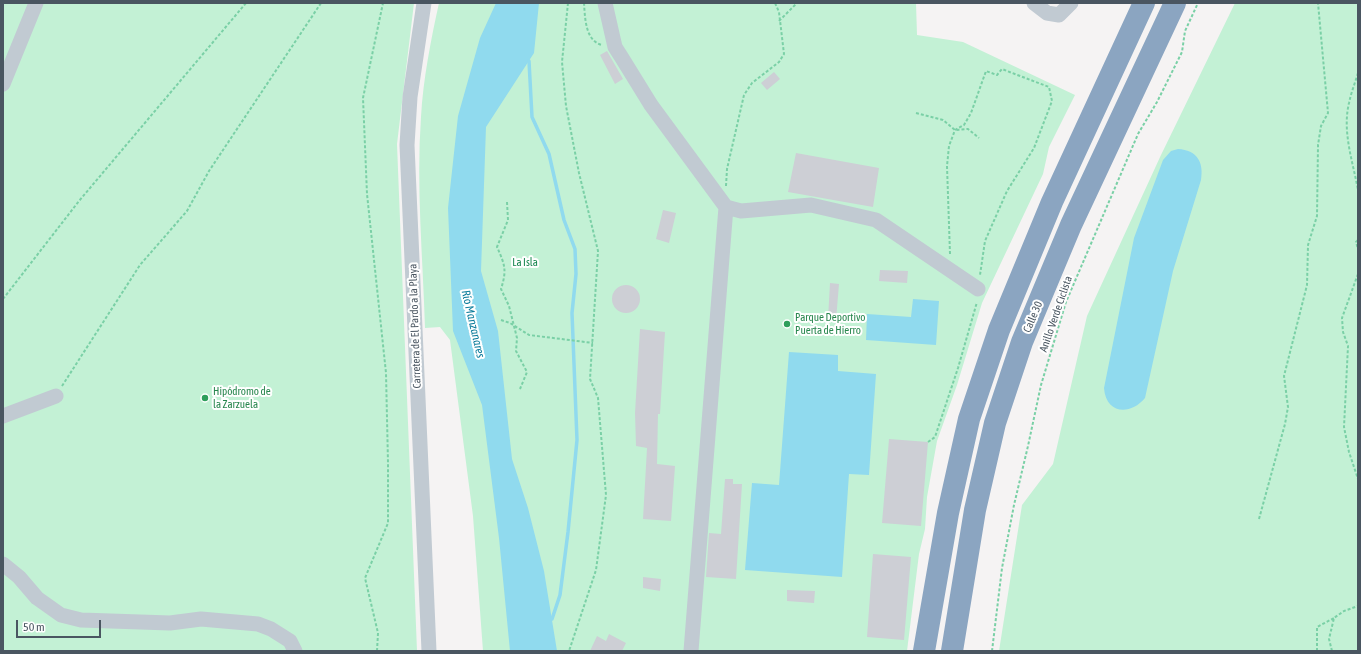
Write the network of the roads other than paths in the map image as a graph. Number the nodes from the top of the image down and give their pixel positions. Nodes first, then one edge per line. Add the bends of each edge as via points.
1 (36, 3) edge
2 (424, 3) edge
3 (605, 3) edge
4 (1034, 3) edge
5 (1071, 3) edge
6 (1144, 3) edge
7 (1175, 3) edge
8 (1187, 3) edge
9 (1140, 77) junction
10 (3, 84) edge
11 (726, 207) junction
12 (978, 290) road end
13 (56, 396) road end
14 (3, 416) edge
15 (3, 564) edge
16 (295, 651) edge
17 (429, 651) edge
18 (691, 651) edge
19 (924, 651) edge
20 (952, 651) edge

1 - 10 street
2 - 17 street, Carretera de El Pardo a la Playa via 410,97 407,145
3 - 11 street via 615,47 652,105
4 - 5 street via 1047,13 1059,15
6 - 19 highway via 1052,202 999,330 969,419 948,513
7 - 9 highway, Calle 30
8 - 9 highway via 1169,41
9 - 20 highway, Calle 30 via 1056,261 1022,342 995,422 975,510
11 - 12 street via 741,211 810,205 876,220
11 - 18 street
13 - 14 street
15 - 16 street via 19,577 37,598 61,615 81,620 170,623 201,620 258,624 290,641

